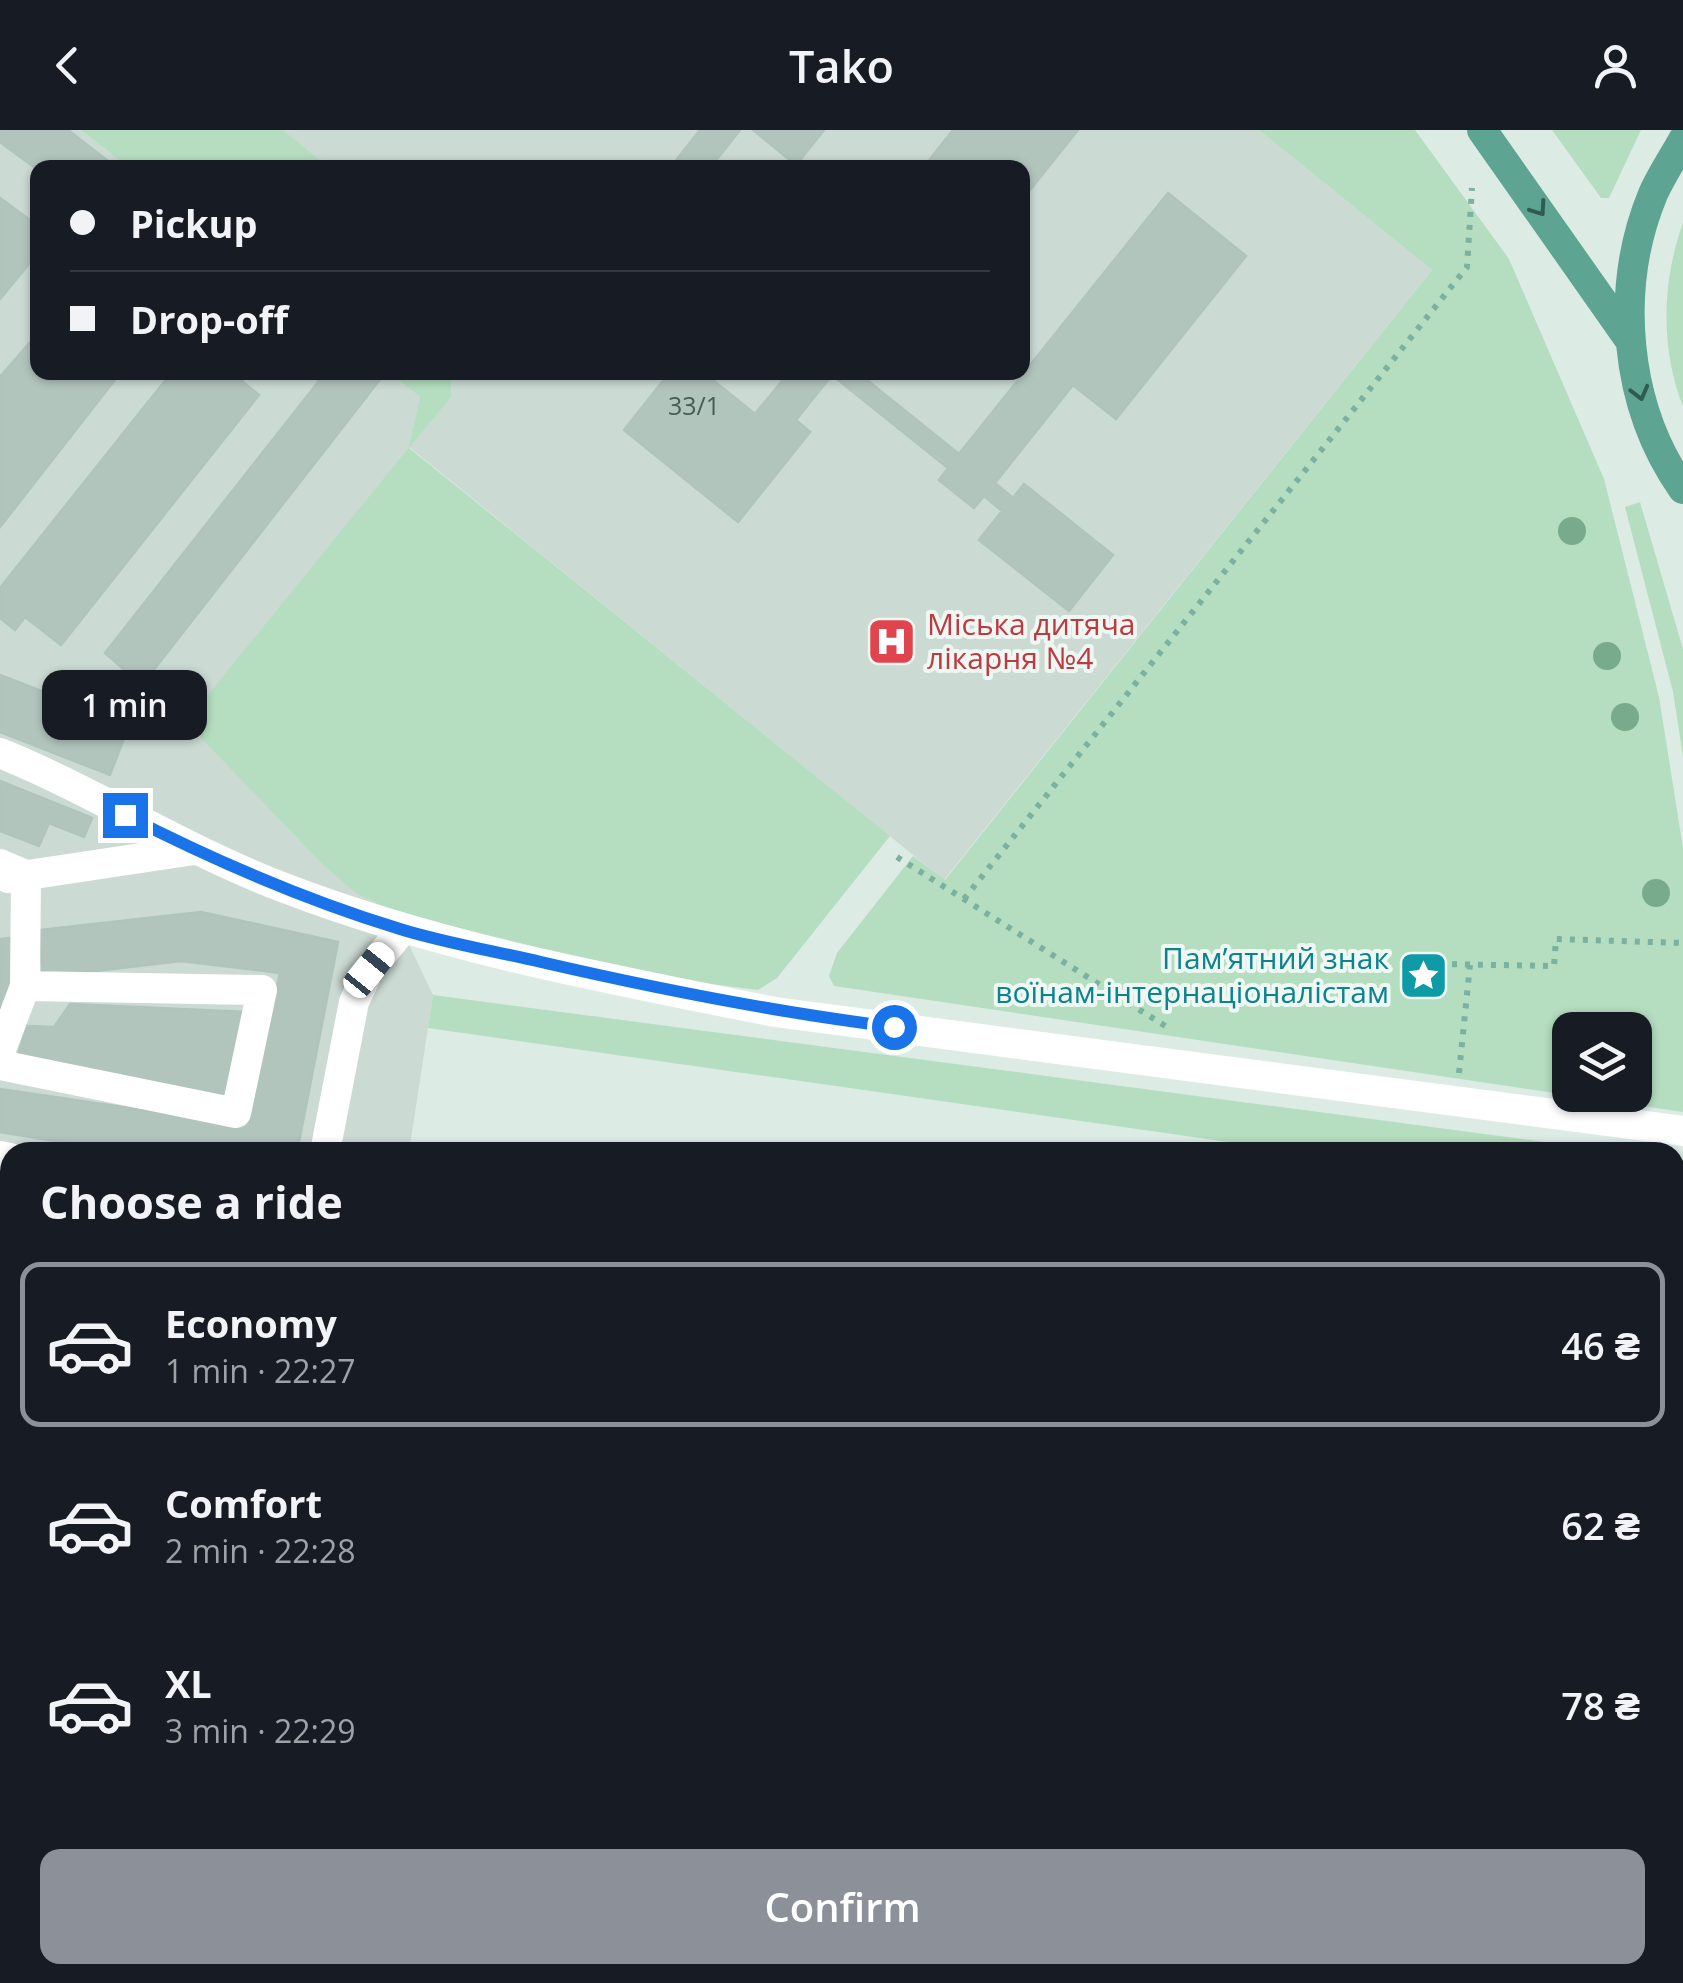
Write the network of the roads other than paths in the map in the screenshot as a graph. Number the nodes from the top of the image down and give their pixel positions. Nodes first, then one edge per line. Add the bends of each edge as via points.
1 (1482, 130) edge
2 (1683, 140) edge
3 (1630, 338) junction
4 (1683, 490) edge
5 (0, 753) edge
6 (194, 850) junction
7 (9, 873) edge
8 (402, 930) junction
9 (25, 986) junction
10 (0, 1052) edge
11 (0, 1064) edge
12 (1683, 1131) edge
13 (327, 1142) edge

1 -> 3 main road
2 - 3 main road via 1653,194 1632,265
3 -> 4 main road via 1652,432
5 - 6 street
6 - 7 street
6 - 8 street
7 - 9 street
8 - 12 street via 776,1012
8 - 13 street via 369,970 354,1002
9 - 10 street
9 - 11 street via 262,990 236,1113

